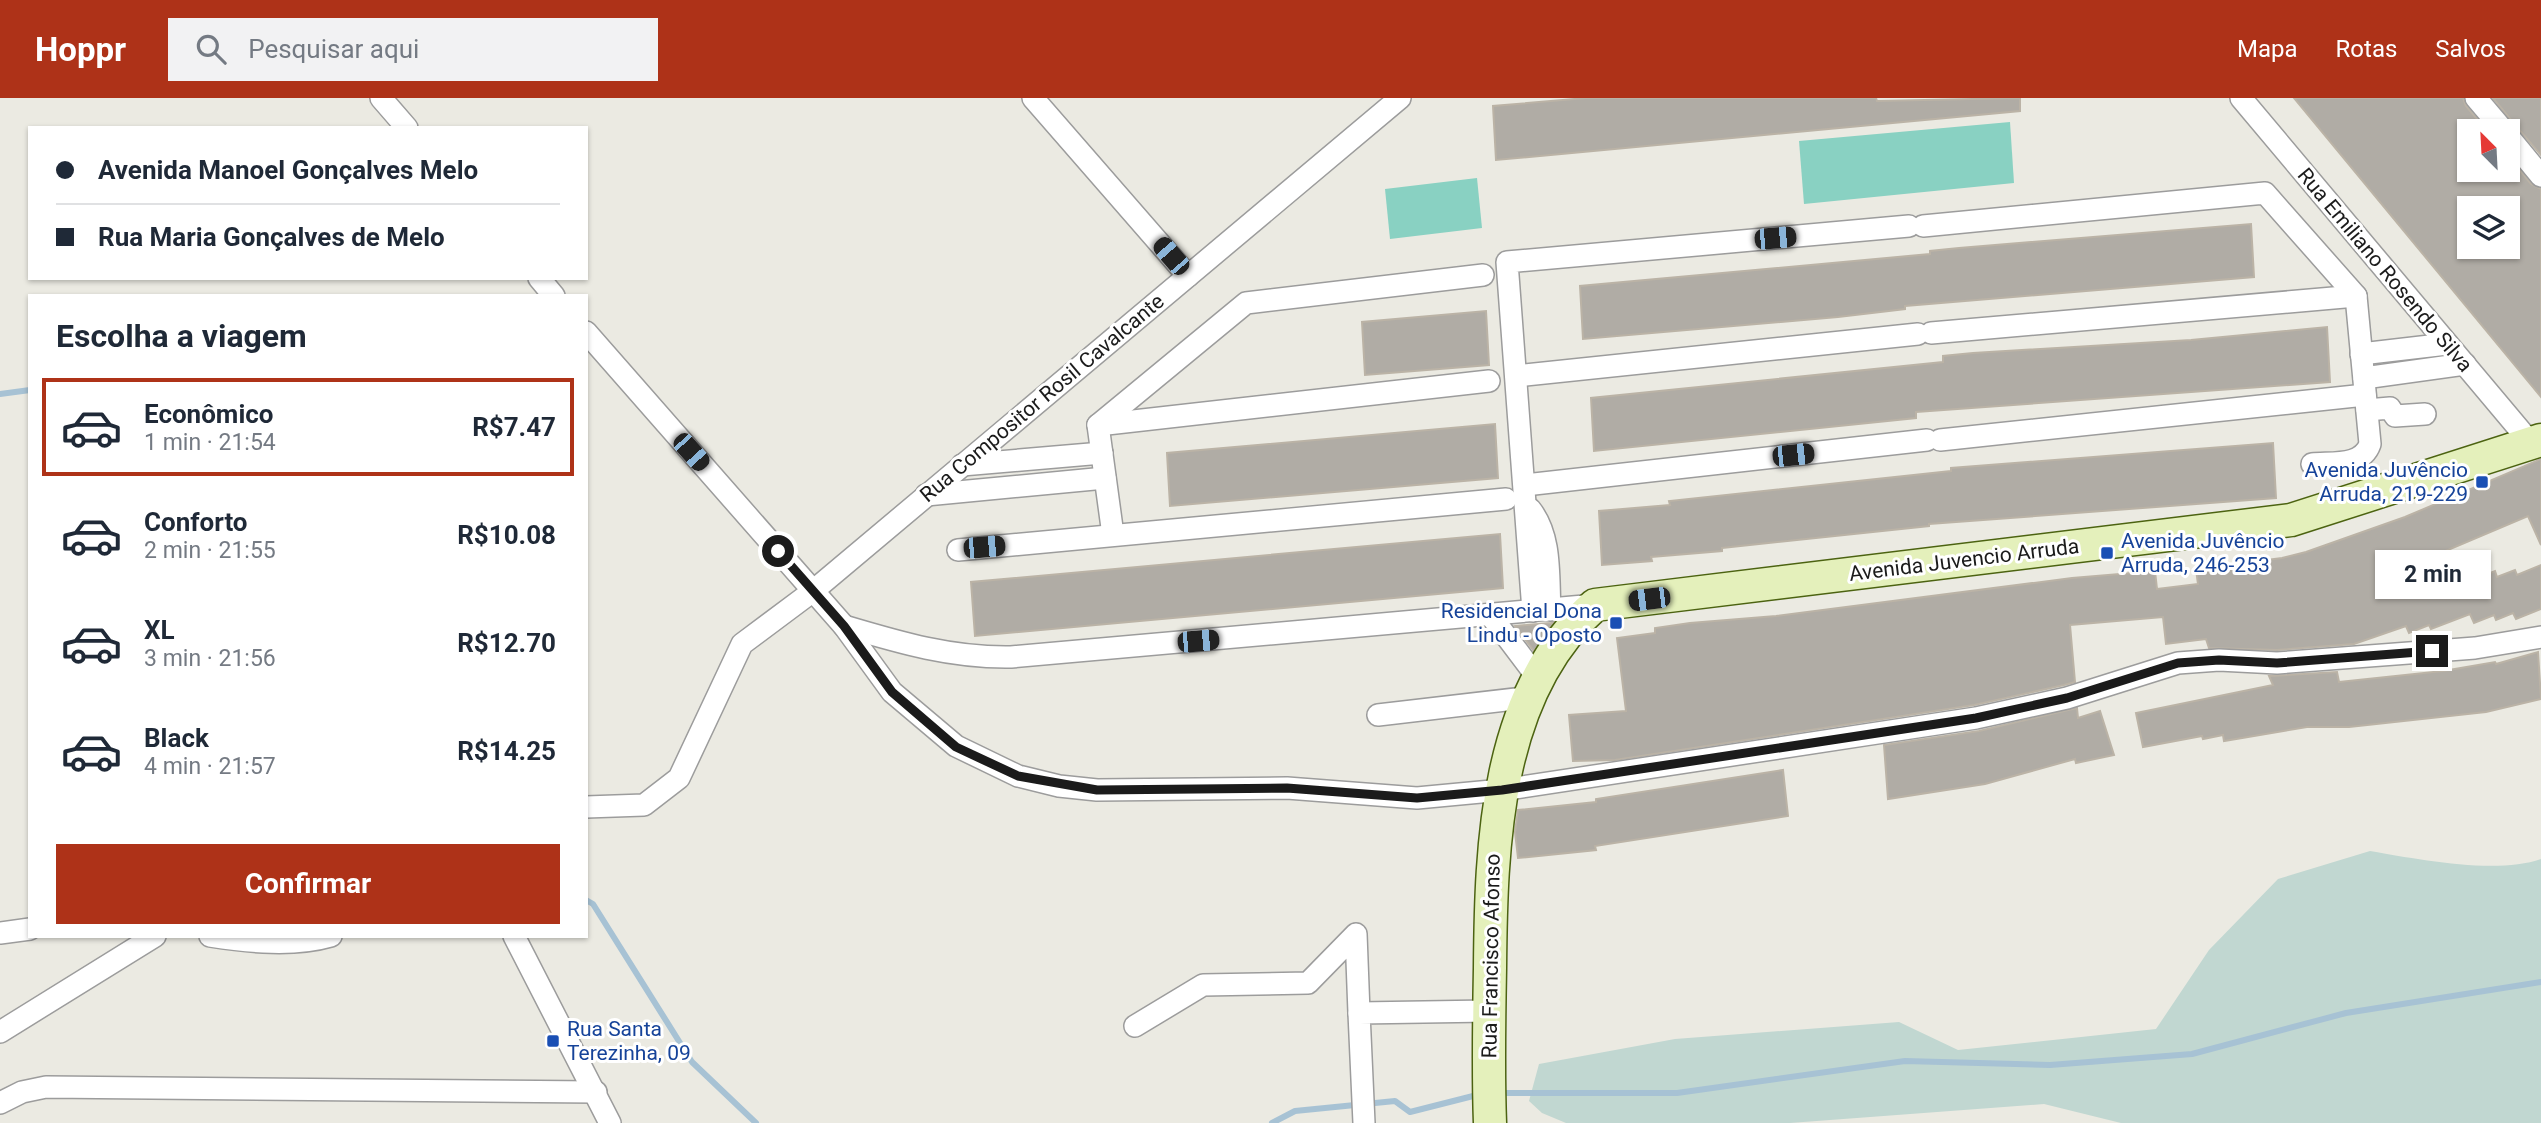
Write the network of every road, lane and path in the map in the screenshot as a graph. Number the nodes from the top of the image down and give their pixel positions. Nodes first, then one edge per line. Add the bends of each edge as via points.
1 (381, 98) edge
2 (1033, 98) edge
3 (1400, 98) edge
4 (2241, 98) edge
5 (2476, 98) edge
6 (2494, 119) edge
7 (405, 126) edge
8 (2520, 151) edge
9 (2541, 176) edge
10 (1483, 275) dead end
11 (1188, 276) junction
12 (541, 280) edge
13 (552, 294) edge
14 (2356, 296) junction
15 (588, 334) edge
16 (2447, 344) junction
17 (2361, 354) junction
18 (2465, 364) junction
19 (1516, 376) junction
20 (1489, 381) dead end
21 (2365, 395) junction
22 (2425, 414) dead end
23 (1098, 425) junction
24 (2535, 441) edge
25 (1102, 453) junction
26 (2312, 464) dead end
27 (962, 465) junction
28 (1105, 478) junction
29 (926, 495) junction
30 (1526, 495) junction
31 (1506, 499) dead end
32 (1112, 535) junction
33 (958, 550) dead end
34 (813, 591) junction
35 (1595, 605) junction
36 (1541, 611) junction
37 (1491, 616) junction
38 (844, 626) junction
39 (2541, 637) edge
40 (1536, 689) junction
41 (1378, 715) dead end
42 (1502, 790) junction
43 (588, 807) edge
44 (28, 929) edge
45 (0, 933) edge
46 (152, 938) edge
47 (223, 938) edge
48 (324, 938) edge
49 (515, 938) edge
50 (1489, 1011) junction
51 (1359, 1013) junction
52 (1135, 1026) dead end
53 (0, 1032) edge
54 (596, 1092) junction
55 (0, 1102) edge
56 (610, 1123) edge
57 (1364, 1123) edge
58 (1490, 1123) edge

1 - 7 street
2 - 11 street
3 - 11 street, Rua Compositor Rosil Cavalcante
4 - 16 street, Rua Emiliano Rosendo Silva
5 - 6 street
8 - 9 street
10 - 23 street via 1246,303
11 - 27 street, Rua Compositor Rosil Cavalcante
12 - 13 street
14 - 17 street
14 - 19 street via 1924,333
14 - 19 street via 2265,193 1507,262
15 - 34 street
16 - 17 street
16 - 18 street, Rua Emiliano Rosendo Silva
17 - 21 street
18 - 21 street
18 - 24 street, Rua Emiliano Rosendo Silva
19 - 30 street
20 - 23 street
21 - 22 street via 2390,408 2395,416
21 - 26 street via 2367,454 2358,460
21 - 30 street via 1933,440
23 - 25 street
24 - 35 street, Avenida Juvencio Arruda via 2291,520
25 - 27 street
25 - 28 street
27 - 29 street, Rua Compositor Rosil Cavalcante
28 - 29 street
28 - 32 street
29 - 34 street, Rua Compositor Rosil Cavalcante
30 - 36 street
31 - 32 street
32 - 33 street
34 - 38 street
34 - 43 street, Rua Compositor Rosil Cavalcante via 742,644 679,778 644,805
35 - 36 street
35 - 40 street, Rua Francisco Afonso via 1567,633
36 - 37 street
37 - 38 street via 976,658 936,653
37 - 40 street
38 - 42 street via 892,692 930,727 956,747 1018,776 1097,790 1287,788 1417,798
39 - 42 street via 2475,648 2277,663 2178,663 2067,698 1976,718
40 - 41 street
40 - 42 street, Rua Francisco Afonso via 1512,743
42 - 50 street, Rua Francisco Afonso via 1493,844
44 - 45 street
46 - 53 street
47 - 48 street via 249,942
49 - 54 street
50 - 51 street
50 - 58 street, Rua Francisco Afonso
51 - 52 street via 1356,934 1308,983 1203,985
51 - 57 street
54 - 55 street via 56,1087 22,1092
54 - 56 street

